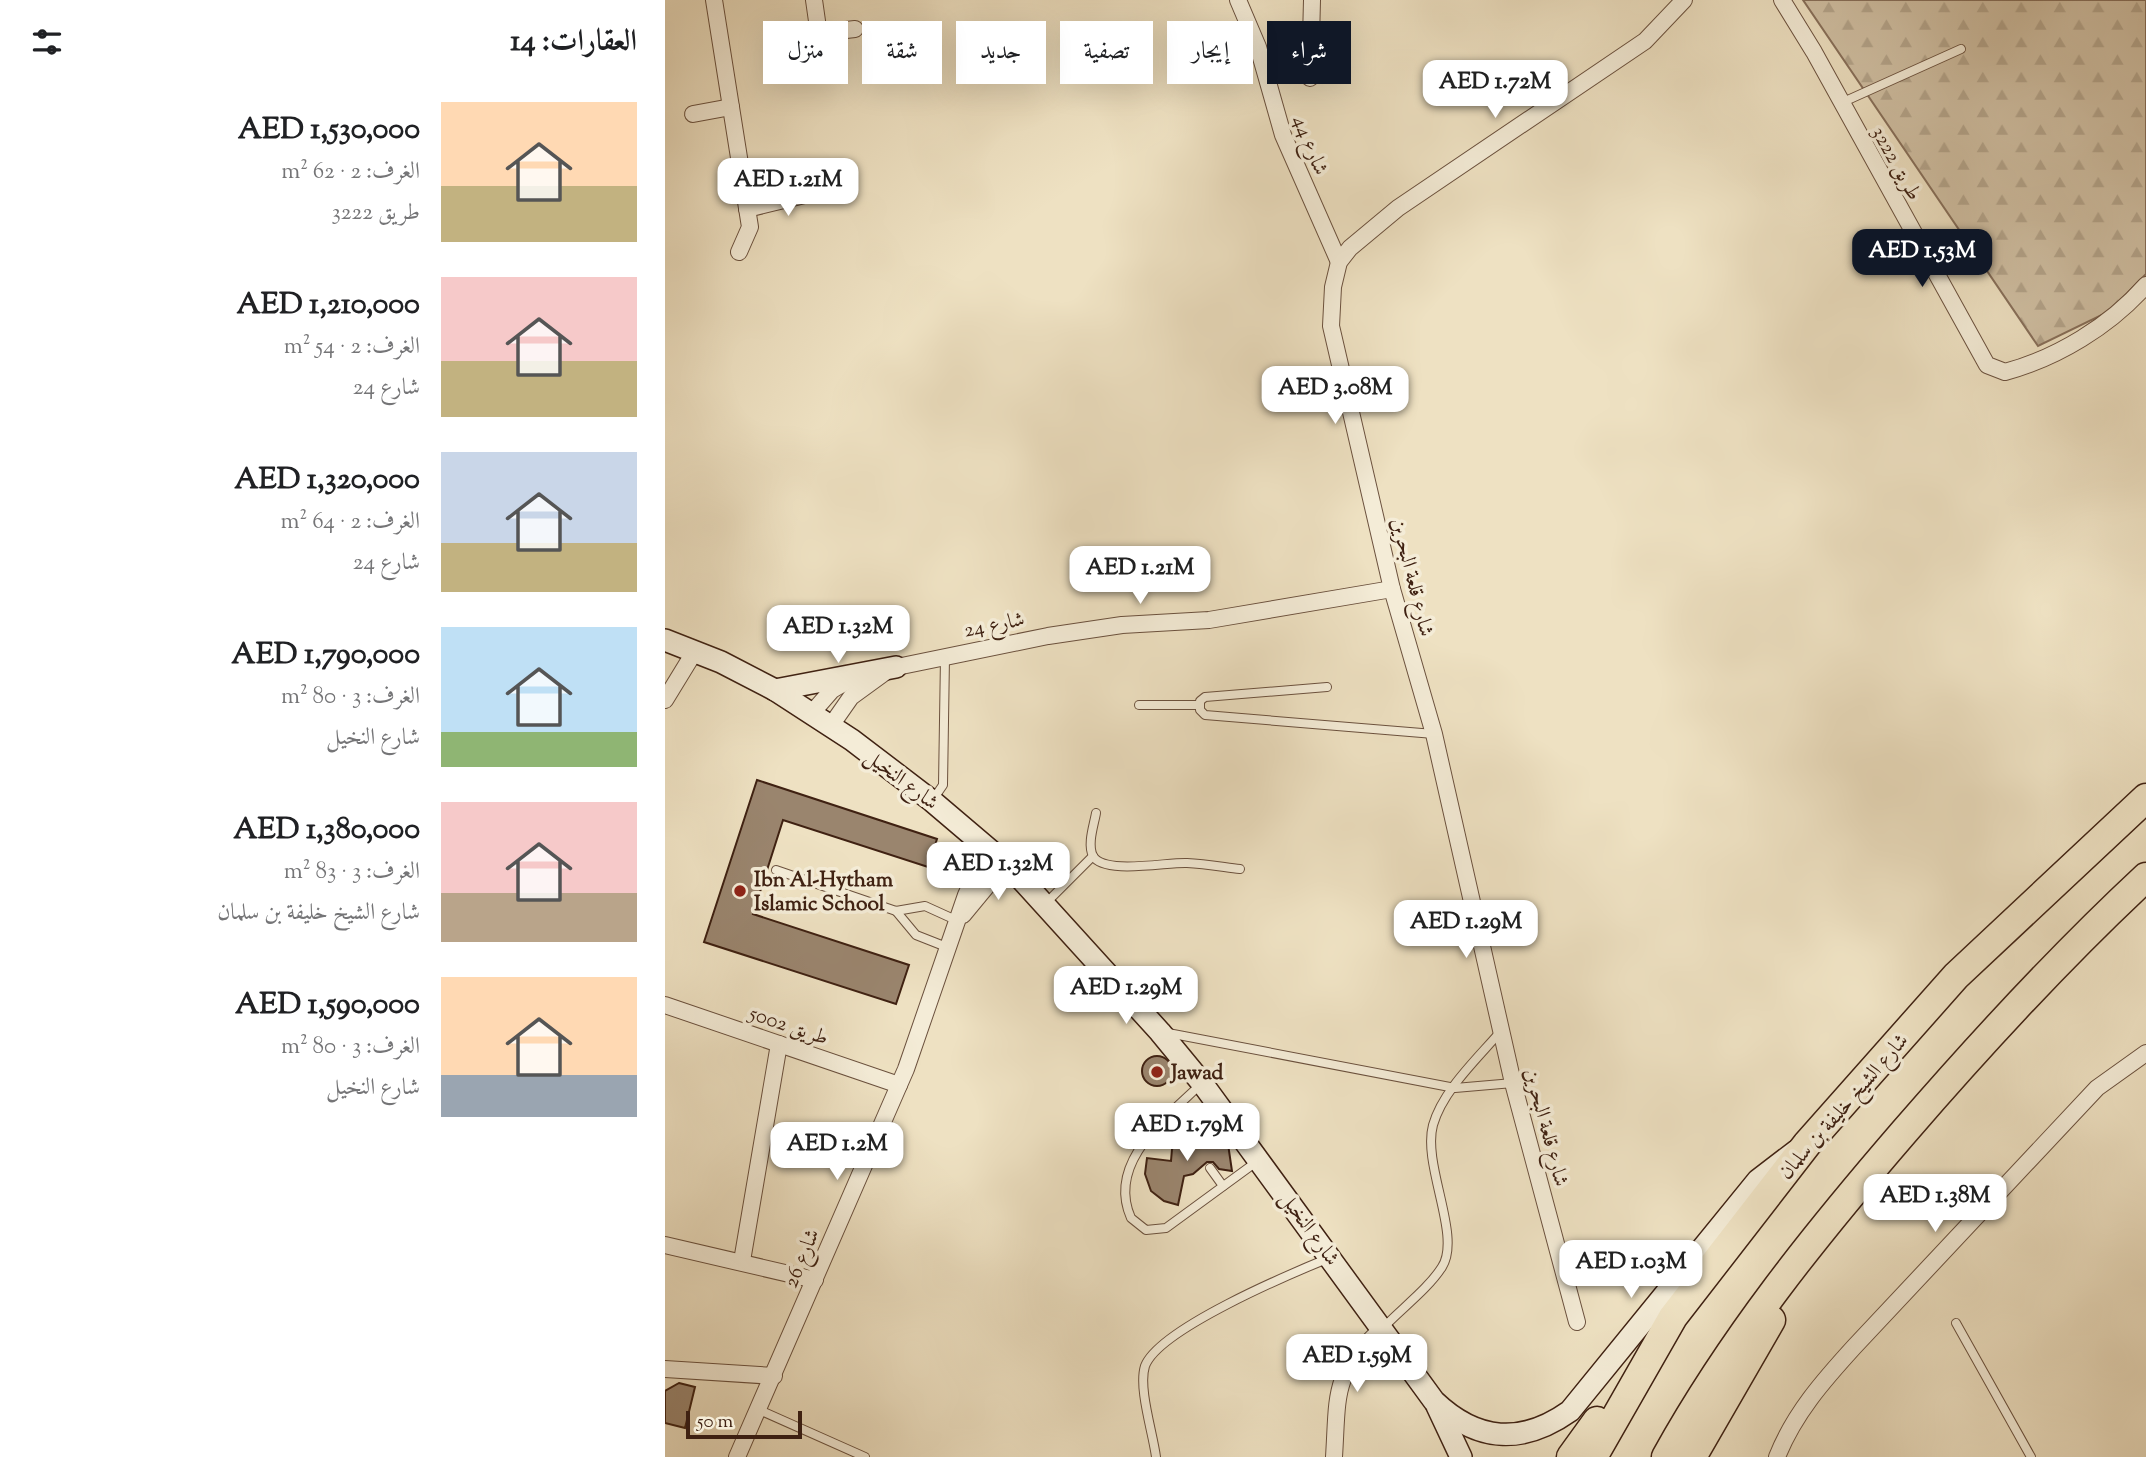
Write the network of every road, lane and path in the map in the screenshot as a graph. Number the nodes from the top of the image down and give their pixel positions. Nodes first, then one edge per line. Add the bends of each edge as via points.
1 (714, 0) edge
2 (814, 0) edge
3 (1238, 0) edge
4 (1312, 0) edge
5 (1684, 0) edge
6 (1782, 0) edge
7 (817, 21) edge
8 (1312, 21) edge
9 (856, 29) dead end
10 (848, 30) edge
11 (1961, 49) dead end
12 (1841, 103) junction
13 (731, 107) junction
14 (693, 114) dead end
15 (821, 191) dead end
16 (747, 209) junction
17 (739, 252) dead end
18 (1339, 262) junction
19 (2146, 285) edge
20 (1392, 589) junction
21 (665, 640) edge
22 (695, 652) junction
23 (945, 655) junction
24 (896, 667) junction
25 (1327, 687) dead end
26 (775, 690) junction
27 (665, 700) edge
28 (1139, 705) dead end
29 (1199, 705) junction
30 (811, 714) junction
31 (830, 727) junction
32 (1434, 734) junction
33 (2146, 798) edge
34 (933, 801) junction
35 (1095, 813) dead end
36 (988, 847) junction
37 (1093, 856) junction
38 (1006, 863) junction
39 (1240, 869) dead end
40 (776, 870) dead end
41 (2146, 877) edge
42 (1044, 905) junction
43 (896, 911) junction
44 (960, 919) junction
45 (950, 948) junction
46 (665, 1005) edge
47 (1160, 1031) junction
48 (1501, 1031) junction
49 (779, 1044) junction
50 (2146, 1053) edge
51 (1202, 1083) junction
52 (1513, 1083) junction
53 (899, 1085) junction
54 (1455, 1088) junction
55 (1171, 1113) junction
56 (1190, 1139) dead end
57 (1807, 1144) junction
58 (1259, 1160) junction
59 (1210, 1168) dead end
60 (1223, 1186) junction
61 (1835, 1212) junction
62 (665, 1245) edge
63 (1331, 1257) junction
64 (742, 1261) junction
65 (815, 1280) junction
66 (1673, 1317) junction
67 (1577, 1322) dead end
68 (1956, 1323) dead end
69 (1381, 1330) junction
70 (665, 1369) edge
71 (774, 1376) junction
72 (1434, 1401) junction
73 (757, 1409) junction
74 (737, 1457) edge
75 (865, 1457) edge
76 (1156, 1457) edge
77 (1334, 1457) edge
78 (1461, 1457) edge
79 (1571, 1457) edge
80 (1593, 1457) edge
81 (1666, 1457) edge
82 (1692, 1457) edge
83 (1777, 1457) edge
84 (2031, 1457) edge

1 - 13 street
2 - 7 street
3 - 18 street, شارع 44 via 1258,47 1283,135
4 - 8 street
5 - 18 street via 1645,41 1398,208
6 - 12 street, طريق 3222
9 - 10 street
11 - 12 lane
12 - 19 street, طريق 3222 via 1980,356 1995,370 2015,369 2079,340 2110,320
13 - 14 street
13 - 16 street
15 - 16 street
16 - 17 street via 748,236
18 - 20 street, شارع قلعة البحرين via 1332,287 1331,326
20 - 23 street, شارع 24 via 1209,620 1122,625
20 - 32 street, شارع قلعة البحرين
21 - 22 street, شارع النخيل
22 - 26 street, شارع النخيل
22 - 27 street
23 - 24 street, شارع 24
23 - 34 lane via 943,785
24 - 26 street
24 - 30 street, شارع 24 via 842,683
24 - 31 street, شارع 24 via 858,691
25 - 29 lane via 1205,697
26 - 30 street, شارع النخيل
28 - 29 lane
29 - 32 lane via 1205,715
30 - 31 street, شارع النخيل
31 - 34 street, شارع النخيل
32 - 48 street, شارع قلعة البحرين
33 - 57 highway, شارع الشيخ خليفة بن سلمان via 1956,976
34 - 36 street, شارع النخيل
35 - 37 lane
36 - 38 street, شارع النخيل
36 - 44 street, شارع 26
37 - 39 lane via 1117,866 1189,863
37 - 42 lane
38 - 42 street, شارع النخيل
38 - 44 street, شارع 26
40 - 43 lane
41 - 61 highway via 1999,1023
42 - 47 street, شارع النخيل
43 - 44 lane via 925,906
43 - 45 lane via 916,935
44 - 45 street, شارع 26
45 - 53 street, شارع 26
46 - 49 street, طريق 5002
47 - 51 street, شارع النخيل
47 - 54 lane
48 - 52 street, شارع قلعة البحرين
48 - 54 lane
49 - 53 street, طريق 5002
49 - 64 street
50 - 83 street via 2097,1088 1854,1347 1814,1391
51 - 55 lane
51 - 58 street, شارع النخيل
52 - 54 lane
52 - 67 street, شارع قلعة البحرين
53 - 65 street, شارع 26
54 - 69 lane via 1441,1106 1430,1138 1448,1248 1443,1266
55 - 56 lane
55 - 60 lane via 1133,1158 1127,1189 1131,1218 1146,1230 1160,1231
57 - 66 highway, شارع الشيخ خليفة بن سلمان
57 - 72 street, شارع النخيل via 1758,1180 1583,1397 1552,1423 1532,1432 1489,1433 1459,1422
58 - 60 lane
58 - 63 street, شارع النخيل
59 - 60 lane
61 - 81 highway via 1731,1348
61 - 82 highway
62 - 64 street
63 - 69 street, شارع النخيل
63 - 76 lane via 1239,1299 1173,1336 1151,1355 1143,1382
64 - 65 street
65 - 71 street, شارع 26
66 - 79 highway
66 - 80 highway, شارع الشيخ خليفة بن سلمان
68 - 84 lane
69 - 72 street, شارع النخيل
69 - 77 street via 1356,1353 1342,1376
70 - 71 street
71 - 73 street, شارع 26
72 - 78 street, شارع النخيل
73 - 74 street, شارع 26
73 - 75 lane

